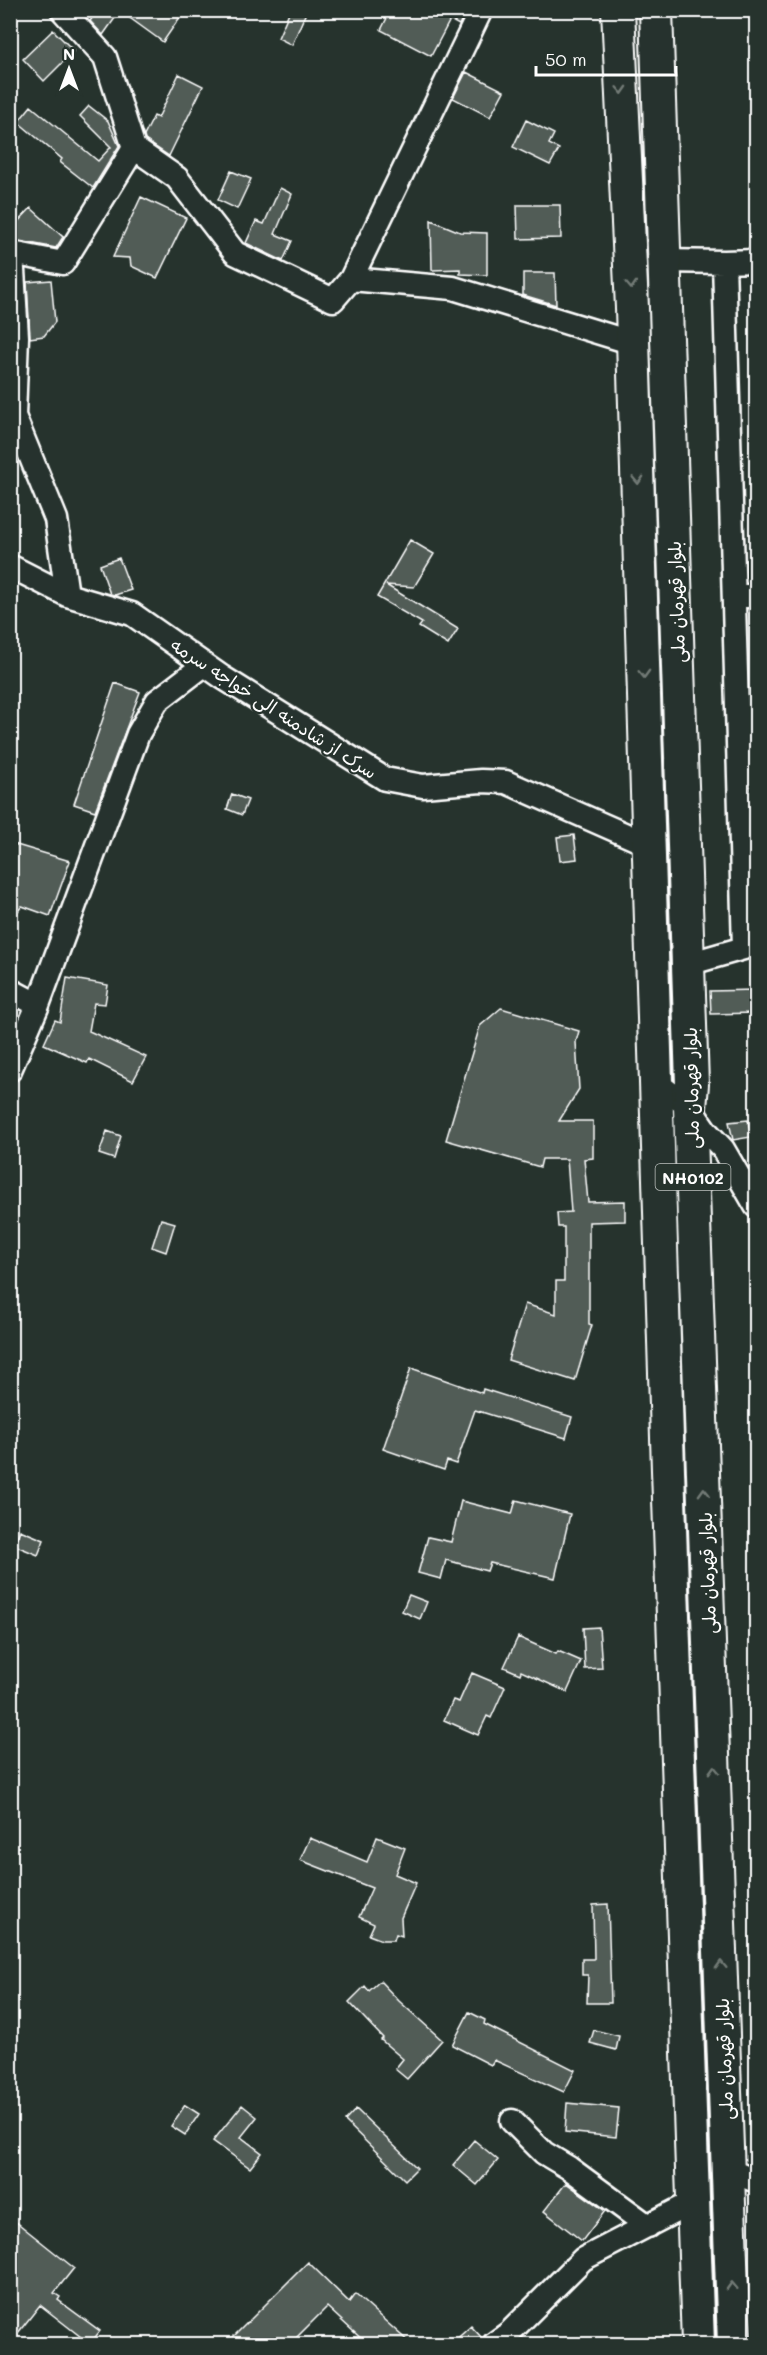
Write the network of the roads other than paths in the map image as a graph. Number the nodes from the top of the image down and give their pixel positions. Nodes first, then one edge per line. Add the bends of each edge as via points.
1 (63, 10) edge
2 (481, 10) edge
3 (618, 10) edge
4 (656, 10) edge
5 (134, 148) junction
6 (11, 248) edge
7 (664, 261) junction
8 (756, 261) edge
9 (724, 262) junction
10 (351, 279) junction
11 (633, 343) junction
12 (10, 566) edge
13 (67, 595) junction
14 (734, 596) junction
15 (756, 596) edge
16 (204, 665) junction
17 (649, 845) junction
18 (688, 964) junction
19 (10, 990) edge
20 (38, 1005) junction
21 (10, 1070) edge
22 (656, 1082) junction
23 (690, 1108) junction
24 (756, 1206) edge
25 (513, 2121) dead end
26 (728, 2170) junction
27 (756, 2181) edge
28 (693, 2202) junction
29 (648, 2226) junction
30 (494, 2344) edge
31 (698, 2344) edge
32 (734, 2344) edge

1 - 5 street via 105,57
2 - 10 street
3 -> 11 highway, بلوار قهرمان ملی / NH0102
4 - 7 highway, بلوار قهرمان ملی / NH0102
5 - 6 street via 63,263
5 - 10 street via 177,178 235,253 333,300
6 - 13 street via 17,337 14,416 56,519
7 - 9 street
7 - 18 highway, بلوار قهرمان ملی / NH0102
8 - 9 street
9 - 14 street
10 - 11 street via 453,288
11 -> 17 highway, بلوار قهرمان ملی / NH0102
12 - 13 street, سرک از شادمنه الی خواجه سرمه
13 - 16 street, سرک از شادمنه الی خواجه سرمه via 132,614
14 - 15 street
14 - 18 street via 744,948
16 - 17 street, سرک از شادمنه الی خواجه سرمه via 385,778 423,786 506,782
16 - 20 street via 157,701 138,734
17 - 22 highway, بلوار قهرمان ملی / NH0102
18 - 23 highway, بلوار قهرمان ملی / NH0102
19 - 20 street
20 - 21 street
22 - 23 street
22 - 28 highway, بلوار قهرمان ملی / NH0102
23 - 24 street via 723,1149
26 -> 23 highway, بلوار قهرمان ملی / NH0102
25 - 29 street via 544,2152
26 - 27 street
32 -> 26 highway, بلوار قهرمان ملی / NH0102
28 - 29 street
28 - 31 highway, بلوار قهرمان ملی / NH0102
29 - 30 street via 583,2259

